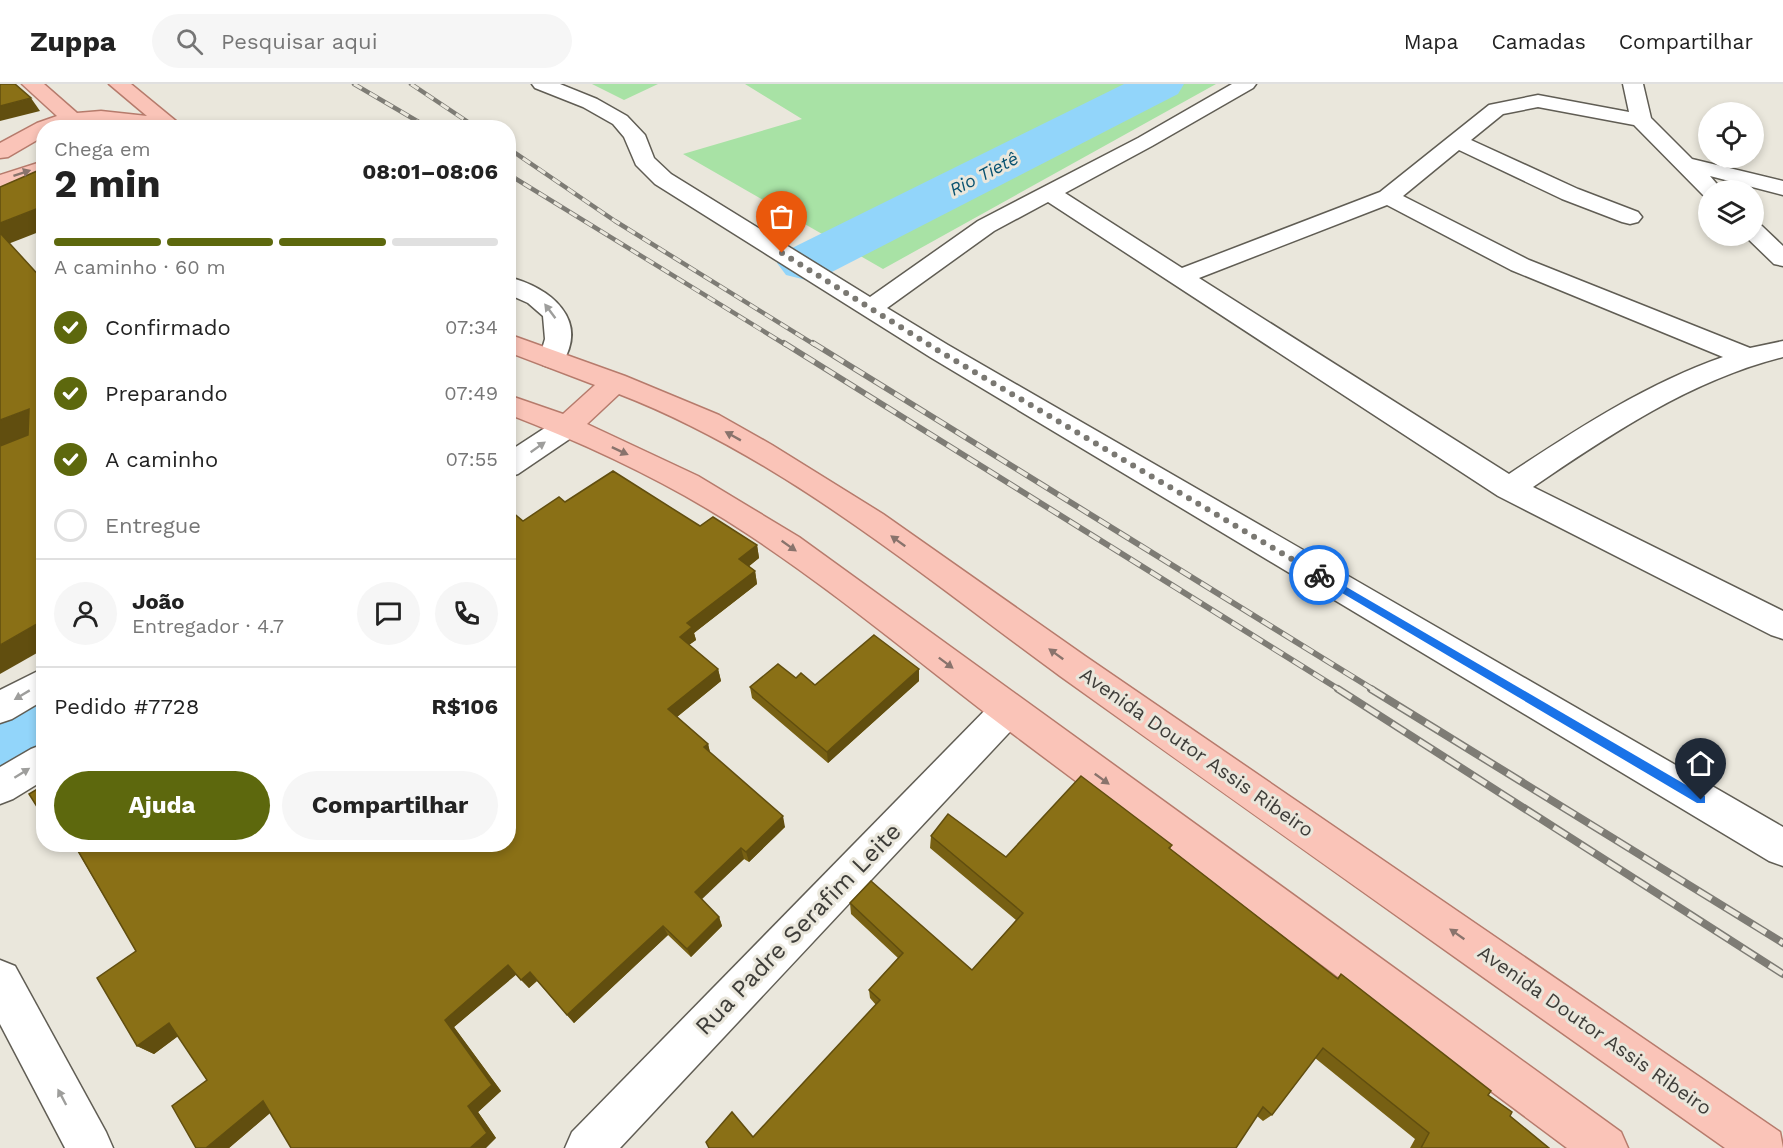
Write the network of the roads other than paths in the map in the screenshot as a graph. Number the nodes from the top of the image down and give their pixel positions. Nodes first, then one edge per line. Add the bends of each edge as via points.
1 (32, 84) edge
2 (120, 84) edge
3 (542, 84) edge
4 (1246, 84) edge
5 (1633, 84) edge
6 (73, 120) edge
7 (93, 120) edge
8 (131, 120) edge
9 (165, 120) edge
10 (1641, 120) junction
11 (36, 130) edge
12 (1457, 141) junction
13 (0, 152) edge
14 (1682, 163) junction
15 (36, 170) edge
16 (1700, 180) edge
17 (0, 182) edge
18 (1783, 188) edge
19 (1049, 193) junction
20 (1388, 197) junction
21 (1630, 217) dead end
22 (1764, 241) edge
23 (1783, 259) edge
24 (1180, 277) junction
25 (516, 288) edge
26 (870, 308) junction
27 (516, 345) edge
28 (1783, 349) edge
29 (1750, 358) junction
30 (552, 359) junction
31 (615, 382) junction
32 (516, 407) edge
33 (567, 427) junction
34 (516, 462) edge
35 (1509, 488) junction
36 (1783, 626) edge
37 (36, 687) edge
38 (0, 708) edge
39 (1008, 710) junction
40 (36, 765) edge
41 (0, 787) edge
42 (1783, 848) edge
43 (0, 981) edge
44 (90, 1148) edge
45 (588, 1148) edge
46 (1605, 1148) edge
47 (1764, 1148) edge

1 - 6 main road
2 - 9 main road
3 - 26 street via 620,120 634,135 644,160 663,179
4 - 19 street
5 - 10 street
7 - 8 main road
10 - 12 street via 1538,101 1496,109
10 - 14 street
11 - 13 main road
12 - 20 street
12 - 21 street via 1570,194
14 - 16 street
14 - 18 street
17 -> 15 main road
19 - 24 street
19 - 26 street via 986,226
20 - 24 street
20 - 29 street via 1520,265
22 - 23 street
24 - 35 street
30 -> 25 street via 558,339 555,314 537,298
26 - 42 street
27 - 30 main road, Avenida Doutor Assis Ribeiro
28 - 29 street
29 - 35 street via 1708,371 1603,426
30 - 31 main road, Avenida Doutor Assis Ribeiro
31 - 33 main road
47 -> 31 main road, Avenida Doutor Assis Ribeiro via 872,522 718,427
32 - 33 main road
34 -> 33 street
33 -> 39 main road via 707,495 788,545
35 - 36 street
37 -> 38 street
39 - 45 street, Rua Padre Serafim Leite
39 -> 46 main road
41 -> 40 street
44 -> 43 street

